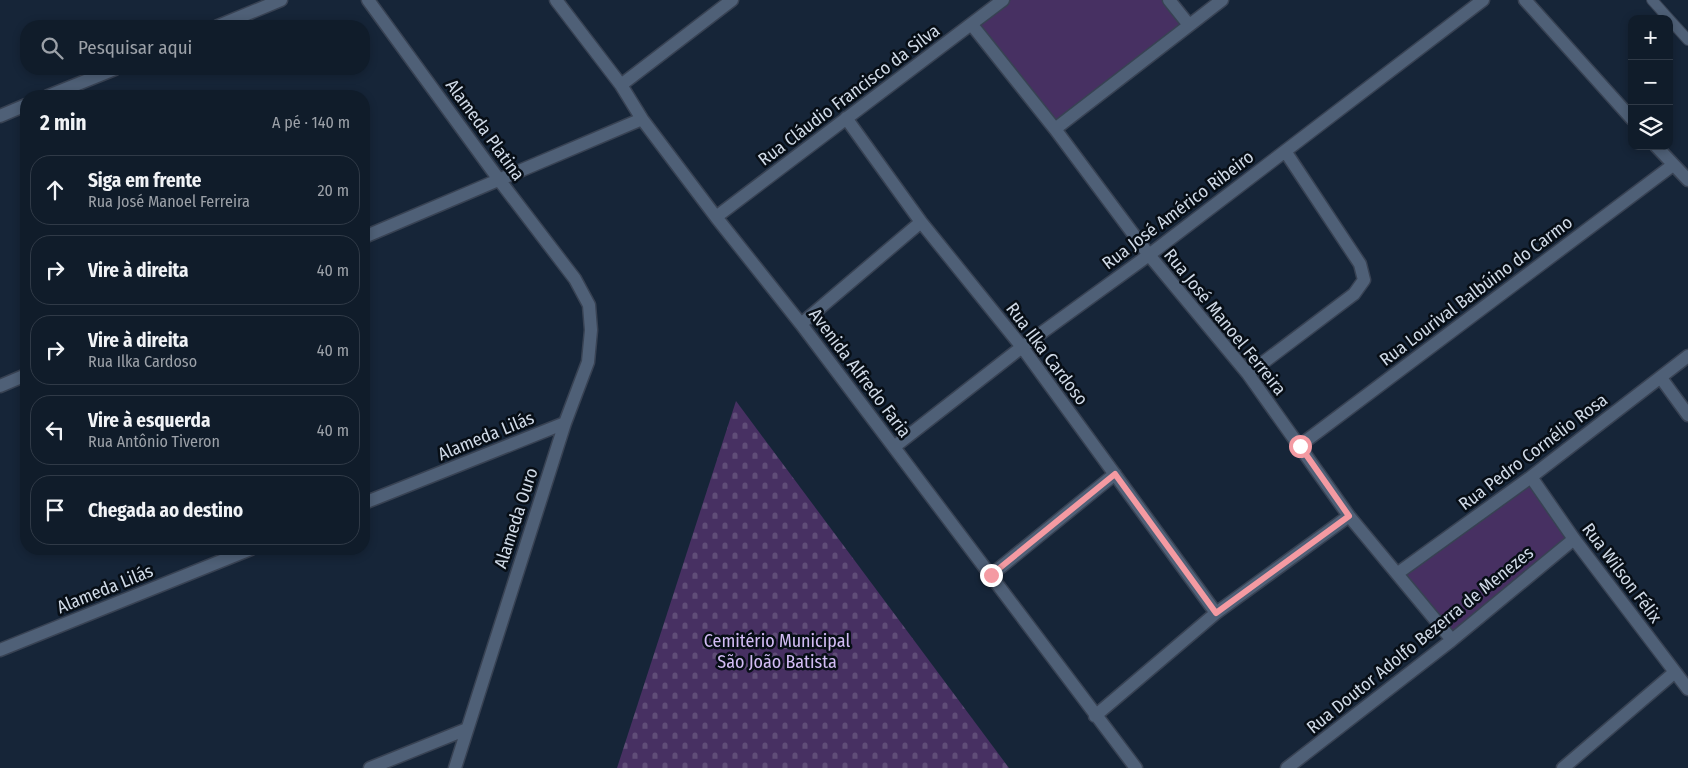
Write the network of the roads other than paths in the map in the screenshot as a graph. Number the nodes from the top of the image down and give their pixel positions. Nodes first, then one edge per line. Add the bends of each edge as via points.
1 (281, 0) edge
2 (368, 0) edge
3 (556, 0) edge
4 (732, 0) edge
5 (1003, 0) edge
6 (1168, 0) edge
7 (1222, 0) edge
8 (1483, 0) edge
9 (1525, 0) edge
10 (1652, 0) edge
11 (1665, 15) edge
12 (233, 20) edge
13 (1673, 23) edge
14 (972, 25) junction
15 (1189, 25) junction
16 (1688, 40) edge
17 (100, 75) edge
18 (621, 85) junction
19 (63, 90) edge
20 (20, 108) edge
21 (1628, 115) edge
22 (0, 116) edge
23 (846, 118) junction
24 (642, 119) junction
25 (1055, 129) junction
26 (1660, 150) edge
27 (1285, 151) junction
28 (1673, 165) junction
29 (1688, 180) edge
30 (500, 181) junction
31 (716, 217) junction
32 (921, 222) junction
33 (370, 235) edge
34 (1149, 254) junction
35 (575, 279) joint
36 (801, 324) junction
37 (1022, 347) junction
38 (1688, 356) edge
39 (1248, 374) junction
40 (20, 378) edge
41 (1661, 378) junction
42 (0, 386) edge
43 (1688, 415) edge
44 (565, 422) junction
45 (1300, 446) junction
46 (894, 447) junction
47 (1115, 474) junction
48 (1531, 477) junction
49 (370, 502) edge
50 (1349, 516) junction
51 (1574, 539) junction
52 (236, 555) edge
53 (1398, 573) junction
54 (991, 575) junction
55 (1216, 613) junction
56 (1452, 640) junction
57 (0, 650) edge
58 (1675, 672) junction
59 (1688, 689) edge
60 (1095, 716) junction
61 (467, 729) junction
62 (370, 768) edge
63 (455, 768) edge
64 (1136, 768) edge
65 (1287, 768) edge
66 (1562, 768) edge

1 - 12 street
2 - 30 street, Alameda Platina
3 - 18 street, Avenida Alfredo Faria
4 - 18 street
5 - 14 street, Rua Cláudio Francisco da Silva
6 - 15 street
7 - 15 street
8 - 27 street, Rua José Américo Ribeiro
9 - 21 street
10 - 11 lane
13 - 16 lane
14 - 23 street, Rua Cláudio Francisco da Silva
14 - 25 street, Rua José Manoel Ferreira
15 - 25 street
17 - 19 street
18 - 24 street, Avenida Alfredo Faria
20 - 22 street
23 - 31 street, Rua Cláudio Francisco da Silva
23 - 32 street, Rua Ilka Cardoso
24 - 30 street
24 - 31 street, Avenida Alfredo Faria
25 - 34 street, Rua José Manoel Ferreira
26 - 28 street
27 - 34 street, Rua José Américo Ribeiro
27 - 39 street via 1360,264 1364,280 1354,294
28 - 29 street
28 - 45 street, Rua Lourival Balbúino do Carmo
30 - 33 street
30 - 35 street, Alameda Platina
31 - 36 street, Avenida Alfredo Faria
32 - 36 street
32 - 37 street, Rua Ilka Cardoso
34 - 37 street, Rua José Américo Ribeiro
34 - 39 street, Rua José Manoel Ferreira
35 - 44 street, Alameda Ouro via 589,305 588,362
36 - 46 street, Avenida Alfredo Faria
37 - 46 street, Rua José Américo Ribeiro
37 - 47 street, Rua Ilka Cardoso
38 - 41 street, Rua Pedro Cornélio Rosa
39 - 45 street, Rua José Manoel Ferreira
40 - 42 street
41 - 43 street
41 - 48 street, Rua Pedro Cornélio Rosa
44 - 49 street, Alameda Lilás
44 - 61 street, Alameda Ouro
45 - 50 street, Rua José Manoel Ferreira
46 - 54 street, Avenida Alfredo Faria
47 - 54 street
47 - 55 street, Rua Ilka Cardoso
48 - 51 street, Rua Wilson Félix
48 - 53 street, Rua Pedro Cornélio Rosa
50 - 53 street, Rua José Manoel Ferreira
50 - 55 street
51 - 56 street, Rua Doutor Adolfo Bezerra de Menezes
51 - 58 street, Rua Wilson Félix
52 - 57 street, Alameda Lilás
53 - 56 street, Rua José Manoel Ferreira
54 - 60 street, Avenida Alfredo Faria
55 - 60 street
56 - 65 street, Rua Doutor Adolfo Bezerra de Menezes
58 - 59 street, Rua Wilson Félix
58 - 66 street
60 - 64 street, Avenida Alfredo Faria
61 - 62 street
61 - 63 street, Alameda Ouro

